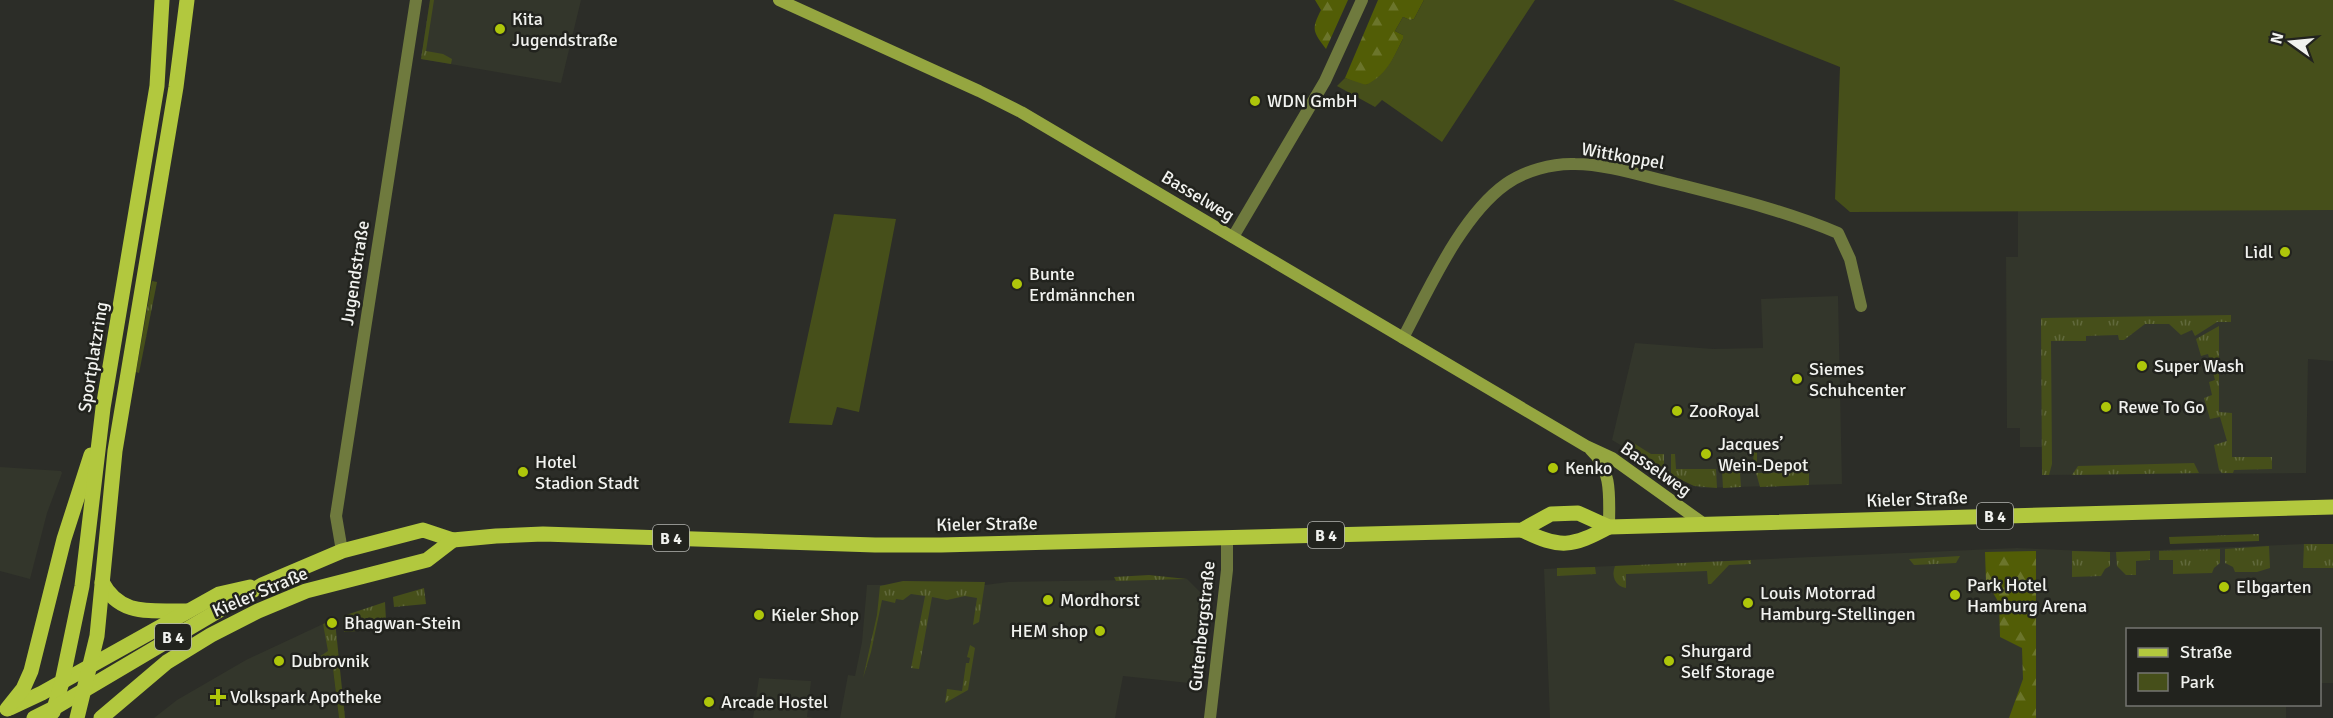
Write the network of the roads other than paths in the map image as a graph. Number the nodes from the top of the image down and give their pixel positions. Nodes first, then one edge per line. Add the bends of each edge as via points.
1 (162, 0) edge
2 (187, 0) edge
3 (416, 0) edge
4 (779, 0) edge
5 (1362, 0) edge
6 (1233, 237) junction
7 (1861, 306) dead end
8 (1403, 338) junction
9 (103, 408) junction
10 (1586, 446) junction
11 (2333, 507) edge
12 (1704, 524) junction
13 (1609, 527) junction
14 (1522, 530) junction
15 (1227, 538) junction
16 (453, 540) junction
17 (342, 550) junction
18 (102, 582) junction
19 (262, 585) junction
20 (187, 611) junction
21 (90, 665) junction
22 (62, 682) junction
23 (84, 690) junction
24 (3, 711) edge
25 (53, 715) edge
26 (34, 718) edge
27 (77, 718) edge
28 (101, 718) edge
29 (1210, 718) edge

1 - 9 main road, Sportplatzring via 150,135
2 - 18 main road, Sportplatzring via 115,451
3 - 17 street, Jugendstraße via 336,516
4 - 6 street, Basselweg via 1021,112
5 - 6 street via 1325,81
6 - 8 street, Basselweg
7 - 8 street, Wittkoppel via 1850,259 1838,233 1751,203 1632,173 1575,164 1531,172 1507,183 1487,200 1459,237
8 - 10 street, Basselweg
9 - 22 main road, Sportplatzring via 81,586
9 - 24 main road via 64,539 31,671 23,689
10 - 12 street, Basselweg via 1612,459
10 - 13 street, Basselweg via 1606,472
11 - 12 main road, Kieler Straße / B 4
12 - 13 main road, Kieler Straße / B 4
13 - 14 main road, Kieler Straße / B 4 via 1579,543 1552,544
13 - 14 main road, Kieler Straße / B 4 via 1578,513 1551,514
14 - 15 main road, Kieler Straße / B 4
15 - 16 main road, Kieler Straße / B 4 via 941,545 543,534
15 - 29 street, Gutenbergstraße via 1227,570
16 - 17 main road, Kieler Straße / B 4 via 423,530
16 - 28 main road, Kieler Straße / B 4 via 427,560 306,591 258,611 167,662
17 - 19 main road, Kieler Straße / B 4
18 - 20 main road via 109,595 128,607
18 - 21 main road, Sportplatzring
19 - 20 main road, Kieler Straße / B 4 via 219,594
19 - 23 main road, Kieler Straße / B 4
20 - 21 main road, Kieler Straße / B 4
21 - 22 main road, Kieler Straße / B 4
21 - 23 main road, Sportplatzring
22 - 24 main road, Kieler Straße / B 4
22 - 25 main road, Sportplatzring
23 - 25 main road, Kieler Straße / B 4
23 - 27 main road, Sportplatzring
25 - 26 main road, Kieler Straße / B 4

